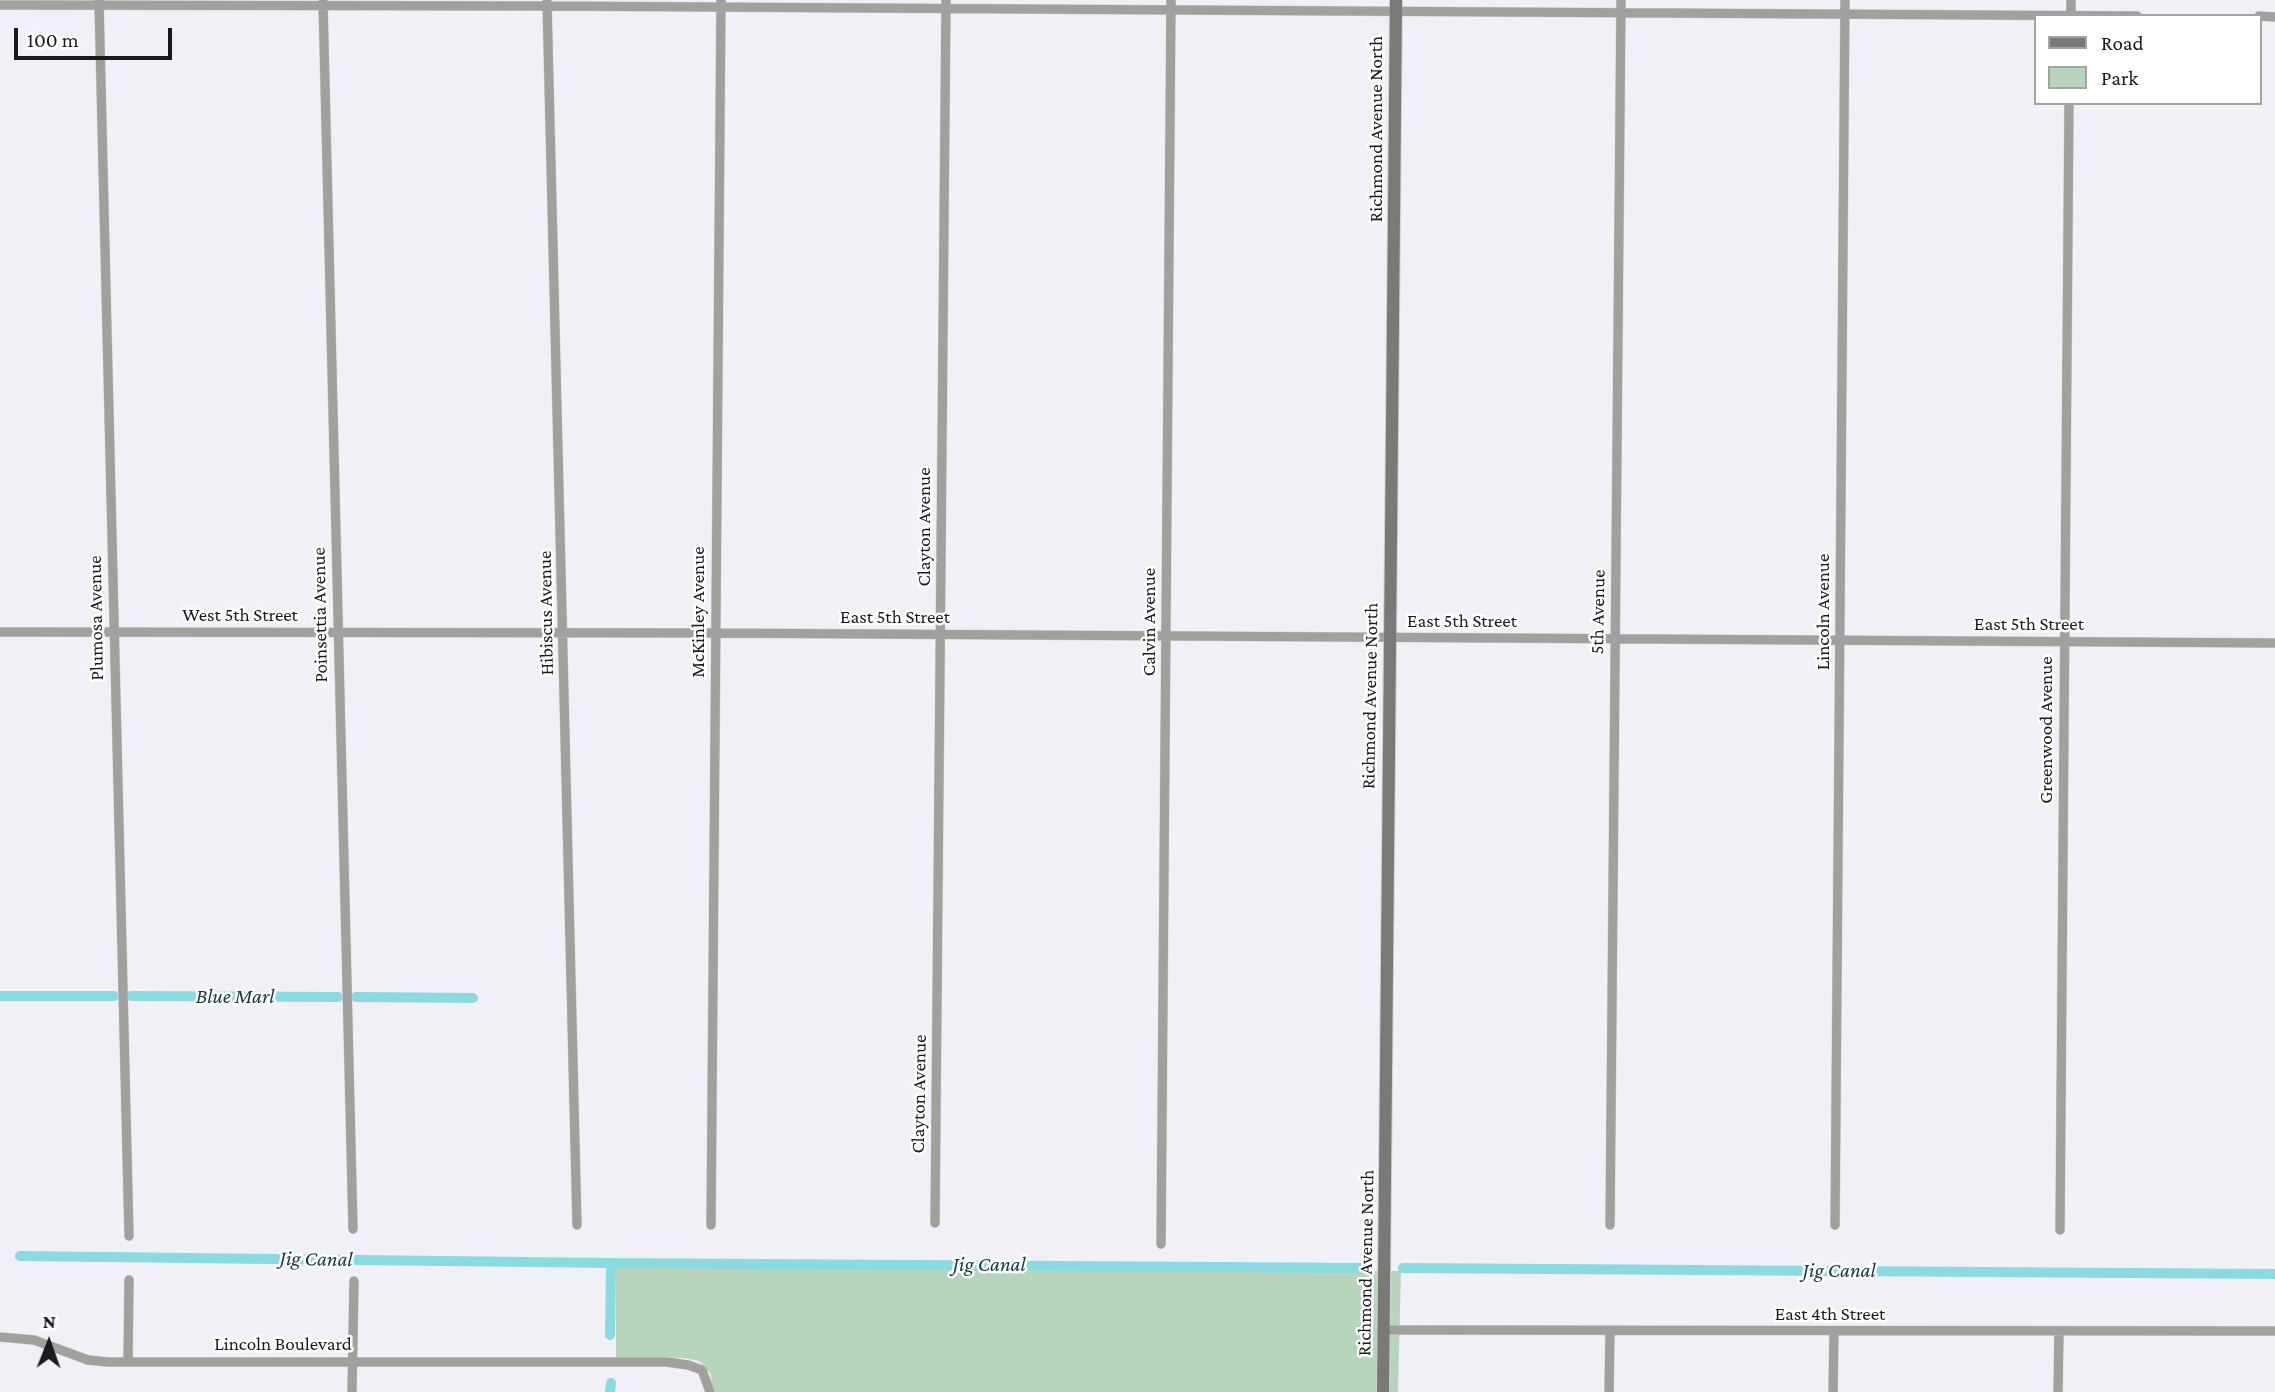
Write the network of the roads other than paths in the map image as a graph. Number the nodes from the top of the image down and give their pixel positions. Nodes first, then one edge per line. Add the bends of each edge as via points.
1 (1621, 0) edge
2 (1845, 0) edge
3 (99, 3) edge
4 (323, 3) edge
5 (547, 3) edge
6 (721, 3) edge
7 (946, 4) edge
8 (0, 5) edge
9 (1171, 5) edge
10 (1395, 5) edge
11 (1621, 13) junction
12 (1846, 14) junction
13 (2034, 16) edge
14 (2069, 105) edge
15 (0, 632) edge
16 (114, 632) junction
17 (339, 632) junction
18 (564, 633) junction
19 (715, 633) junction
20 (941, 634) junction
21 (1166, 636) junction
22 (1390, 638) junction
23 (1615, 638) junction
24 (1840, 640) junction
25 (2064, 642) junction
26 (2275, 643) edge
27 (935, 1223) dead end
28 (577, 1225) dead end
29 (711, 1225) dead end
30 (1610, 1225) dead end
31 (1835, 1225) dead end
32 (353, 1229) dead end
33 (2060, 1230) dead end
34 (129, 1236) dead end
35 (1161, 1244) dead end
36 (129, 1280) dead end
37 (354, 1281) dead end
38 (1384, 1330) junction
39 (2059, 1331) junction
40 (1610, 1332) junction
41 (1834, 1332) junction
42 (2275, 1332) edge
43 (0, 1337) edge
44 (128, 1362) junction
45 (352, 1362) junction
46 (352, 1392) edge
47 (710, 1392) edge
48 (1383, 1392) edge
49 (1609, 1392) edge
50 (1833, 1392) edge
51 (2058, 1392) edge

1 - 11 street, 5th Avenue
2 - 12 street, Lincoln Avenue
3 - 4 street
3 - 8 street
3 - 16 street, Plumosa Avenue
4 - 5 street
4 - 17 street, Poinsettia Avenue
5 - 6 street
5 - 18 street, Hibiscus Avenue
6 - 7 street
6 - 19 street, McKinley Avenue
7 - 9 street
7 - 20 street, Clayton Avenue
9 - 10 street
9 - 21 street, Calvin Avenue
10 - 11 street
10 - 22 street, Richmond Avenue North
11 - 12 street
11 - 23 street, 5th Avenue
12 - 13 street
12 - 24 street, Lincoln Avenue
14 - 25 street, Greenwood Avenue
15 - 16 street, West 5th Street
16 - 17 street, West 5th Street
16 - 34 street, Plumosa Avenue
17 - 18 street, West 5th Street
17 - 32 street, Poinsettia Avenue
18 - 19 street, East 5th Street
18 - 28 street, Hibiscus Avenue
19 - 20 street, East 5th Street
19 - 29 street, McKinley Avenue
20 - 21 street, East 5th Street
20 - 27 street, Clayton Avenue
21 - 22 street, East 5th Street
21 - 35 street, Calvin Avenue
22 - 23 street, East 5th Street
22 - 38 street, Richmond Avenue North
23 - 24 street, East 5th Street
23 - 30 street, 5th Avenue
24 - 25 street, East 5th Street
24 - 31 street, Lincoln Avenue
25 - 26 street, East 5th Street
25 - 33 street, Greenwood Avenue
36 - 44 street
37 - 45 street
38 - 40 street, East 4th Street
38 - 48 street, Richmond Avenue North
39 - 41 street, East 4th Street
39 - 42 street, East 4th Street
39 - 51 street
40 - 41 street, East 4th Street
40 - 49 street
41 - 50 street
43 - 44 street, Lincoln Boulevard via 34,1340 88,1360
44 - 45 street, Lincoln Boulevard
45 - 46 street
45 - 47 street, Lincoln Boulevard via 667,1362 702,1370

